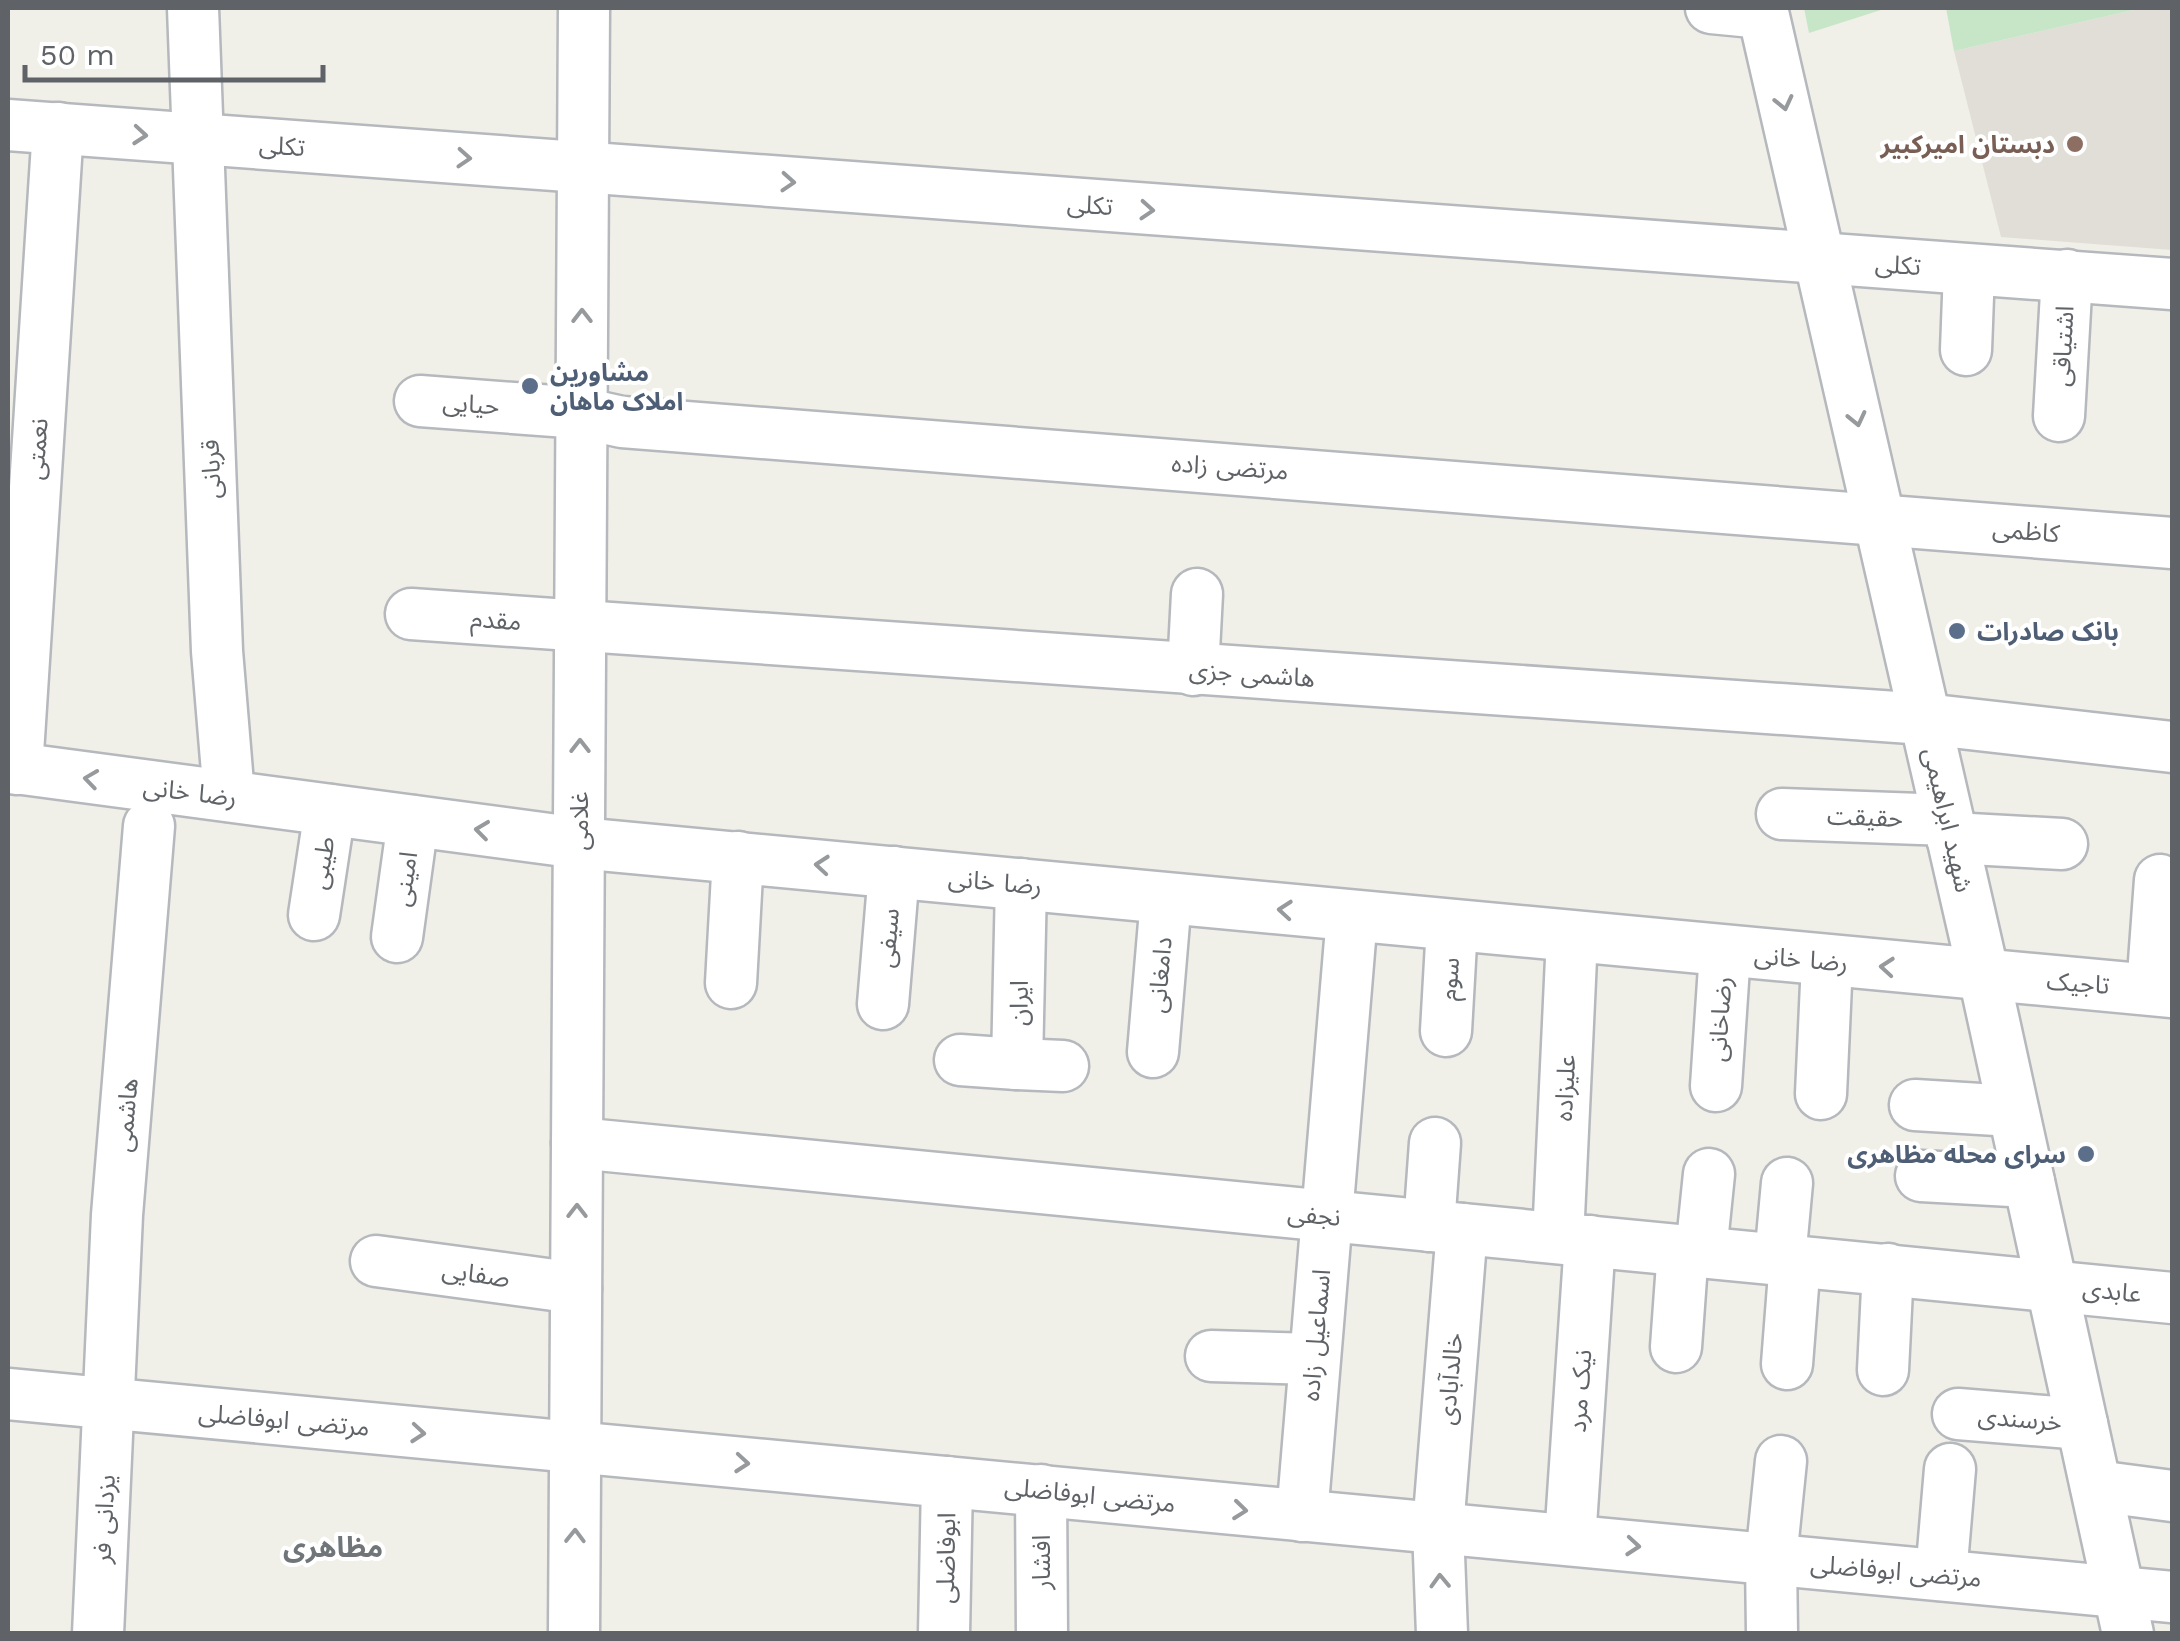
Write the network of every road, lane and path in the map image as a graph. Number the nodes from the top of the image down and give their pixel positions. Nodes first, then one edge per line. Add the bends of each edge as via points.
1 (193, 8) edge
2 (584, 8) edge
3 (1711, 8) edge
4 (1763, 10) edge
5 (8, 124) edge
6 (58, 128) junction
7 (200, 140) junction
8 (583, 166) junction
9 (1820, 260) junction
10 (1969, 270) junction
11 (2067, 275) junction
12 (2172, 284) edge
13 (1966, 350) dead end
14 (420, 400) dead end
15 (581, 413) junction
16 (2058, 416) dead end
17 (1880, 518) junction
18 (2172, 543) edge
19 (1197, 594) dead end
20 (411, 614) dead end
21 (580, 625) junction
22 (1193, 670) junction
23 (1925, 719) junction
24 (2172, 748) edge
25 (12, 768) edge
26 (229, 796) junction
27 (330, 810) junction
28 (1782, 814) dead end
29 (414, 822) junction
30 (149, 826) dead end
31 (1950, 829) junction
32 (579, 843) junction
33 (2062, 844) dead end
34 (738, 857) junction
35 (894, 872) junction
36 (2160, 880) dead end
37 (1022, 884) junction
38 (1166, 899) junction
39 (314, 915) dead end
40 (1352, 916) junction
41 (1452, 926) junction
42 (397, 938) dead end
43 (1572, 938) junction
44 (1725, 952) junction
45 (1827, 962) junction
46 (1984, 976) junction
47 (731, 984) dead end
48 (2162, 990) edge
49 (883, 1004) dead end
50 (1446, 1031) dead end
51 (1153, 1052) dead end
52 (960, 1060) dead end
53 (1716, 1086) dead end
54 (1821, 1094) dead end
55 (1915, 1105) dead end
56 (2013, 1112) junction
57 (1436, 1143) dead end
58 (577, 1144) junction
59 (1922, 1176) dead end
60 (2029, 1182) junction
61 (1786, 1184) dead end
62 (1326, 1216) junction
63 (1686, 1225) junction
64 (1445, 1227) junction
65 (1574, 1240) junction
66 (1788, 1260) junction
67 (376, 1261) dead end
68 (1888, 1269) junction
69 (2052, 1284) junction
70 (576, 1288) junction
71 (2172, 1298) edge
72 (1676, 1347) dead end
73 (1211, 1356) dead end
74 (1314, 1359) junction
75 (1787, 1364) dead end
76 (1883, 1370) dead end
77 (8, 1394) edge
78 (110, 1404) junction
79 (1958, 1414) dead end
80 (2082, 1424) junction
81 (576, 1447) junction
82 (1782, 1461) dead end
83 (1950, 1470) dead end
84 (947, 1482) junction
85 (2096, 1486) junction
86 (1040, 1490) junction
87 (2172, 1496) edge
88 (1302, 1516) junction
89 (1438, 1528) junction
90 (1570, 1540) junction
91 (1771, 1559) junction
92 (1942, 1575) junction
93 (2172, 1597) edge
94 (2124, 1613) edge
95 (98, 1634) edge
96 (574, 1634) edge
97 (944, 1634) edge
98 (1042, 1634) edge
99 (1442, 1634) edge
100 (1772, 1634) edge

1 - 7 street, قربانی
2 - 8 street, غلامی
3 - 4 street
4 -> 9 street, شهید ابراهیمی
5 - 6 street, تکلی
6 -> 7 street, تکلی
6 - 25 street, نعمتی
7 -> 8 street, تکلی
7 - 26 street, قربانی via 217,651
8 -> 9 street, تکلی
15 -> 8 street, غلامی
9 - 10 street, تکلی
9 -> 17 street, شهید ابراهیمی
10 - 11 street, تکلی
10 - 13 street
11 - 12 street, تکلی
11 - 16 street, اشتیاقی
14 - 15 street, حیایی
15 - 17 street, مرتضی زاده via 622,422
15 - 21 street, غلامی
17 - 18 street, کاظمی
17 - 23 street, شهید ابراهیمی
19 - 22 street
20 - 21 street, مقدم
21 - 22 street, هاشمی جزی
32 -> 21 street, غلامی
22 - 23 street, هاشمی جزی
23 - 24 street, هاشمی جزی
23 - 31 street, شهید ابراهیمی
26 -> 25 street, رضا خانی
26 - 27 street, رضا خانی
27 - 29 street, رضا خانی
27 - 39 street, طیبی
28 - 31 street, حقیقت
32 -> 29 street, رضا خانی
29 - 42 street, امینی
30 - 78 street, هاشمی via 117,1216
31 - 33 street
31 - 46 street, شهید ابراهیمی
32 - 34 street, رضا خانی
32 - 58 street, غلامی
35 -> 34 street, رضا خانی
34 - 47 street
35 - 37 street, رضا خانی
35 - 49 street, سیفی
36 - 48 street
37 - 38 street, رضا خانی
37 - 52 street, ایران via 1040,1065
40 -> 38 street, رضا خانی
38 - 51 street, دامغانی
40 - 41 street, رضا خانی
40 - 62 street, اسماعیل زاده
41 - 43 street, رضا خانی
41 - 50 street, سوم
43 - 44 street, رضا خانی
43 - 65 street, علیزاده
44 - 45 street, رضا خانی
44 - 53 street, رضاخانی
46 -> 45 street, رضا خانی
45 - 54 street
46 - 48 street, تاجیک
46 - 56 street, شهید ابراهیمی
55 - 56 street
56 - 60 street, شهید ابراهیمی
57 - 64 street, خالدآبادی
58 - 62 street, نجفی
70 -> 58 street, غلامی
59 - 60 street
60 - 69 street, شهید ابراهیمی
61 - 66 street
62 - 64 street, نجفی
62 - 74 street, اسماعیل زاده
63 - 65 street, نجفی
63 - 66 street, نجفی
63 - 72 street
64 - 65 street, نجفی
64 - 89 street, خالدآبادی
65 - 90 street, نیک مرد
66 - 68 street, نجفی
66 - 75 street
67 - 70 street, صفایی
68 - 69 street, نجفی
68 - 76 street
69 - 71 street, عابدی
69 - 80 street, شهید ابراهیمی
70 - 81 street, غلامی
73 - 74 street
74 - 88 street, اسماعیل زاده
77 - 78 street, مرتضی ابوفاضلی
78 -> 81 street, مرتضی ابوفاضلی
78 - 95 street, یزدانی فر
79 - 80 street, خرسندی
80 - 85 street, شهید ابراهیمی
81 -> 84 street, مرتضی ابوفاضلی
96 -> 81 street, غلامی
82 - 91 street
83 - 92 street
84 - 86 street, مرتضی ابوفاضلی
84 - 97 street, ابوفاضلی
85 - 87 street
85 - 94 street, شهید ابراهیمی
86 -> 88 street, مرتضی ابوفاضلی
86 - 98 street, افشار
88 - 89 street, مرتضی ابوفاضلی
89 - 90 street, مرتضی ابوفاضلی
99 -> 89 street, خالدآبادی
90 -> 91 street, مرتضی ابوفاضلی
91 - 92 street, مرتضی ابوفاضلی
91 - 100 street
92 - 94 street, مرتضی ابوفاضلی
93 - 94 street, مرتضی ابوفاضلی

